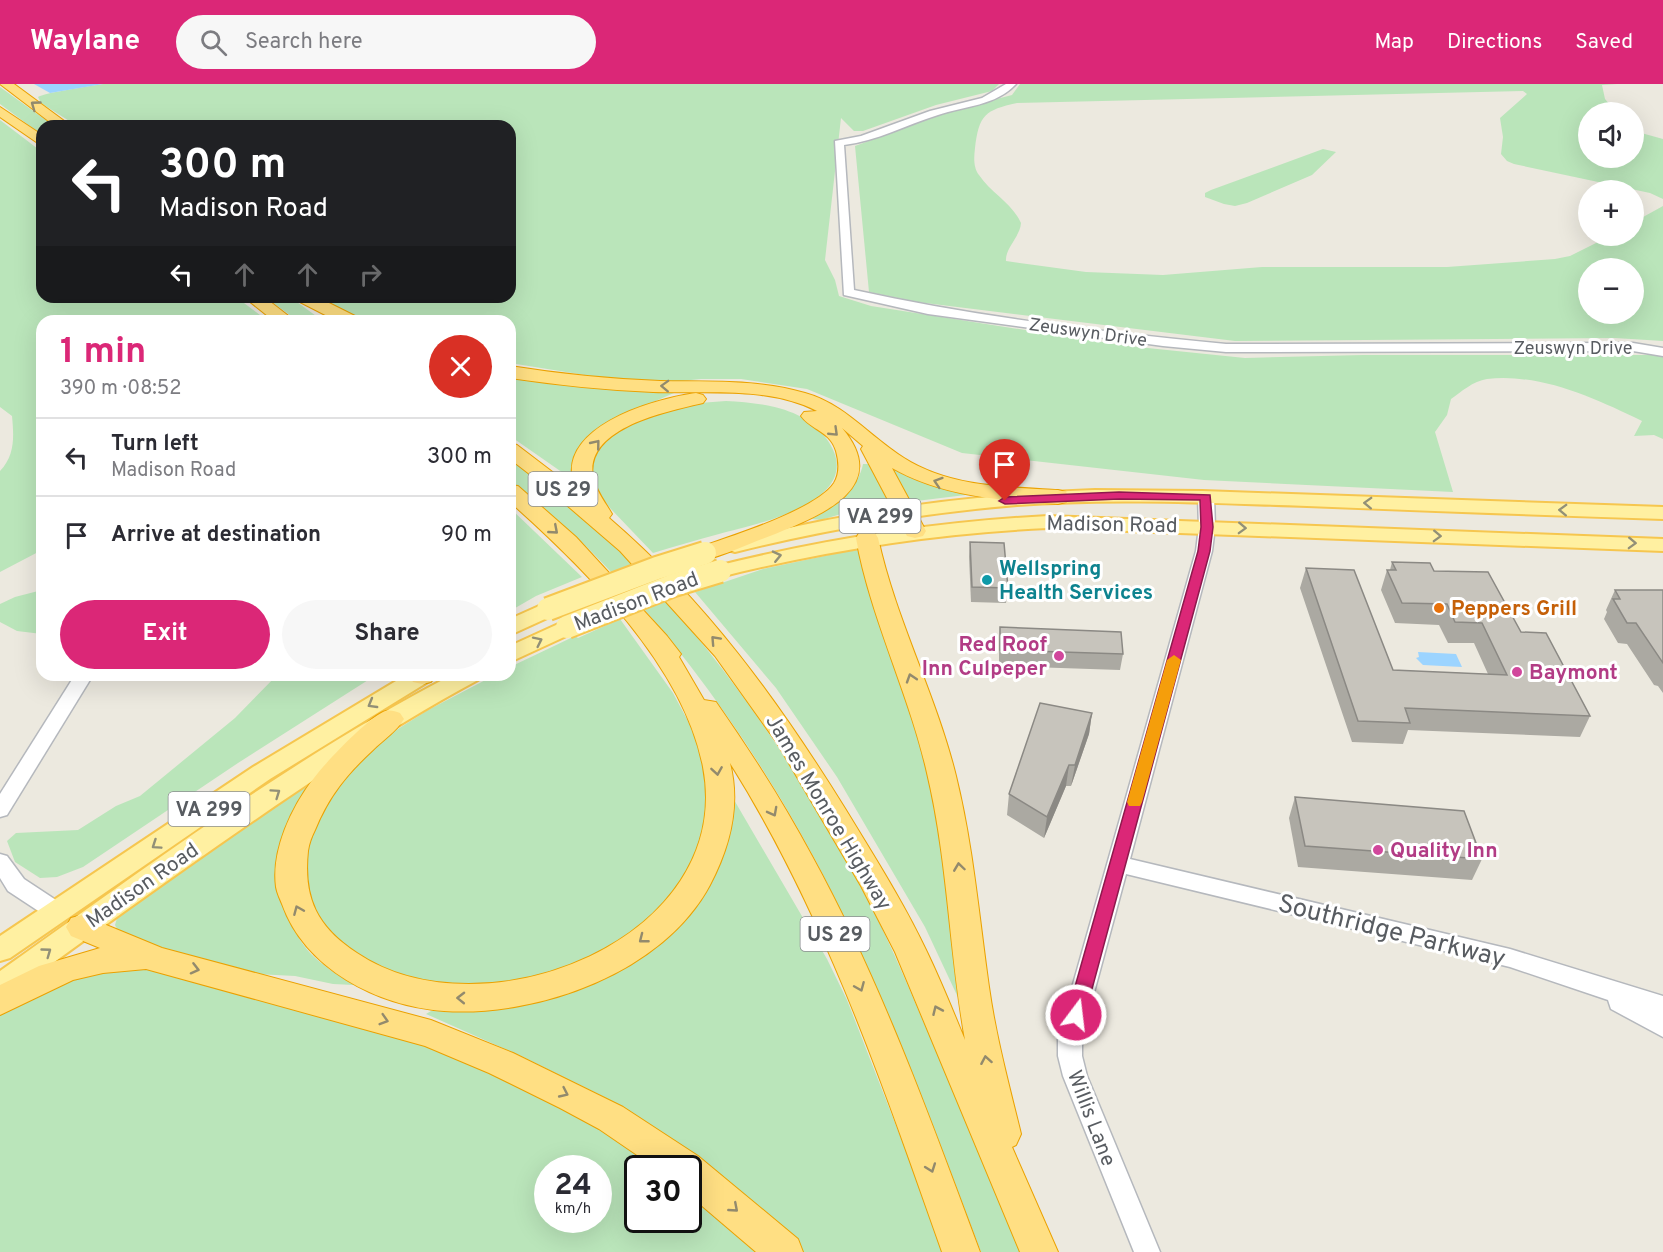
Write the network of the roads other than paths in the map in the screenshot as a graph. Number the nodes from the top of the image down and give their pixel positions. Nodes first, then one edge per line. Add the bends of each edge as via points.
1 (6, 84) edge
2 (1011, 84) edge
3 (0, 111) edge
4 (56, 120) edge
5 (36, 138) edge
6 (260, 303) edge
7 (261, 303) edge
8 (310, 303) edge
9 (314, 303) edge
10 (272, 315) edge
11 (278, 315) edge
12 (326, 315) edge
13 (339, 315) edge
14 (1663, 352) edge
15 (516, 373) edge
16 (861, 433) junction
17 (516, 453) edge
18 (516, 496) edge
19 (1058, 497) junction
20 (1206, 497) junction
21 (904, 512) junction
22 (1663, 513) edge
23 (1207, 527) junction
24 (915, 531) junction
25 (612, 532) junction
26 (867, 538) junction
27 (1663, 544) edge
28 (705, 553) junction
29 (516, 625) edge
30 (658, 642) junction
31 (516, 652) edge
32 (80, 681) edge
33 (413, 681) edge
34 (459, 681) edge
35 (391, 719) junction
36 (0, 810) edge
37 (0, 862) edge
38 (1118, 864) junction
39 (69, 919) junction
40 (0, 950) edge
41 (156, 959) junction
42 (1583, 982) junction
43 (0, 987) edge
44 (0, 1001) edge
45 (1663, 1006) edge
46 (1663, 1027) edge
47 (665, 1155) edge
48 (702, 1182) edge
49 (1032, 1235) edge
50 (784, 1252) edge
51 (962, 1252) edge
52 (1147, 1252) edge

4 -> 1 highway
2 - 14 street, Zeuswyn Drive via 985,99 839,143 848,292 928,310 1226,348 1632,347
3 - 5 highway
6 - 10 highway
7 - 11 highway
8 - 12 highway
9 - 13 highway
16 -> 15 highway via 830,409 782,393 593,383
19 -> 16 highway via 946,485 896,462
16 - 21 highway
17 - 25 highway, James Monroe Highway / US 29
18 -> 30 highway, US 29 via 568,542
19 - 20 main road, Madison Road
19 - 21 main road, Madison Road / VA 299
22 -> 20 main road, Madison Road
20 - 23 street, Willis Lane
21 - 24 highway
21 - 28 main road, Madison Road / VA 299
23 - 24 main road, Madison Road via 1048,522
23 -> 27 main road, Madison Road
23 - 38 street, Willis Lane via 1204,551
24 - 26 main road, Madison Road
25 -> 28 highway via 592,499 582,471 585,459 601,437 639,413 686,400 751,399 804,412 832,429 850,459 845,481 826,502 813,511
49 -> 25 highway, James Monroe Highway / US 29 via 910,952 874,881 787,736 724,650
31 -> 26 main road, Madison Road, bridge via 567,627 720,570
49 -> 26 highway via 989,1077 942,772 887,617
28 - 29 main road, Madison Road / VA 299, bridge via 548,609
30 -> 35 highway via 693,705 718,769 715,841 694,889 659,927 616,958 562,982 513,995 482,998 447,997 404,989 347,966 325,949 300,916 290,880 301,824 327,781
30 -> 51 highway, US 29 via 741,758 800,861 895,1069
32 - 36 street
33 -> 39 main road, Madison Road / VA 299 via 318,736
34 - 35 main road, Madison Road
39 -> 35 main road, Madison Road / VA 299
37 - 39 street via 16,885
38 - 42 street, Southridge Parkway via 1510,958
38 - 52 street, Willis Lane via 1070,1037 1070,1056
39 - 40 main road, Madison Road / VA 299
39 - 41 highway
43 -> 39 main road, Madison Road / VA 299
41 - 44 highway via 114,958 73,966
41 -> 47 highway via 431,1034 572,1097
42 - 45 street, Southridge Parkway
42 - 46 street
48 -> 50 highway

